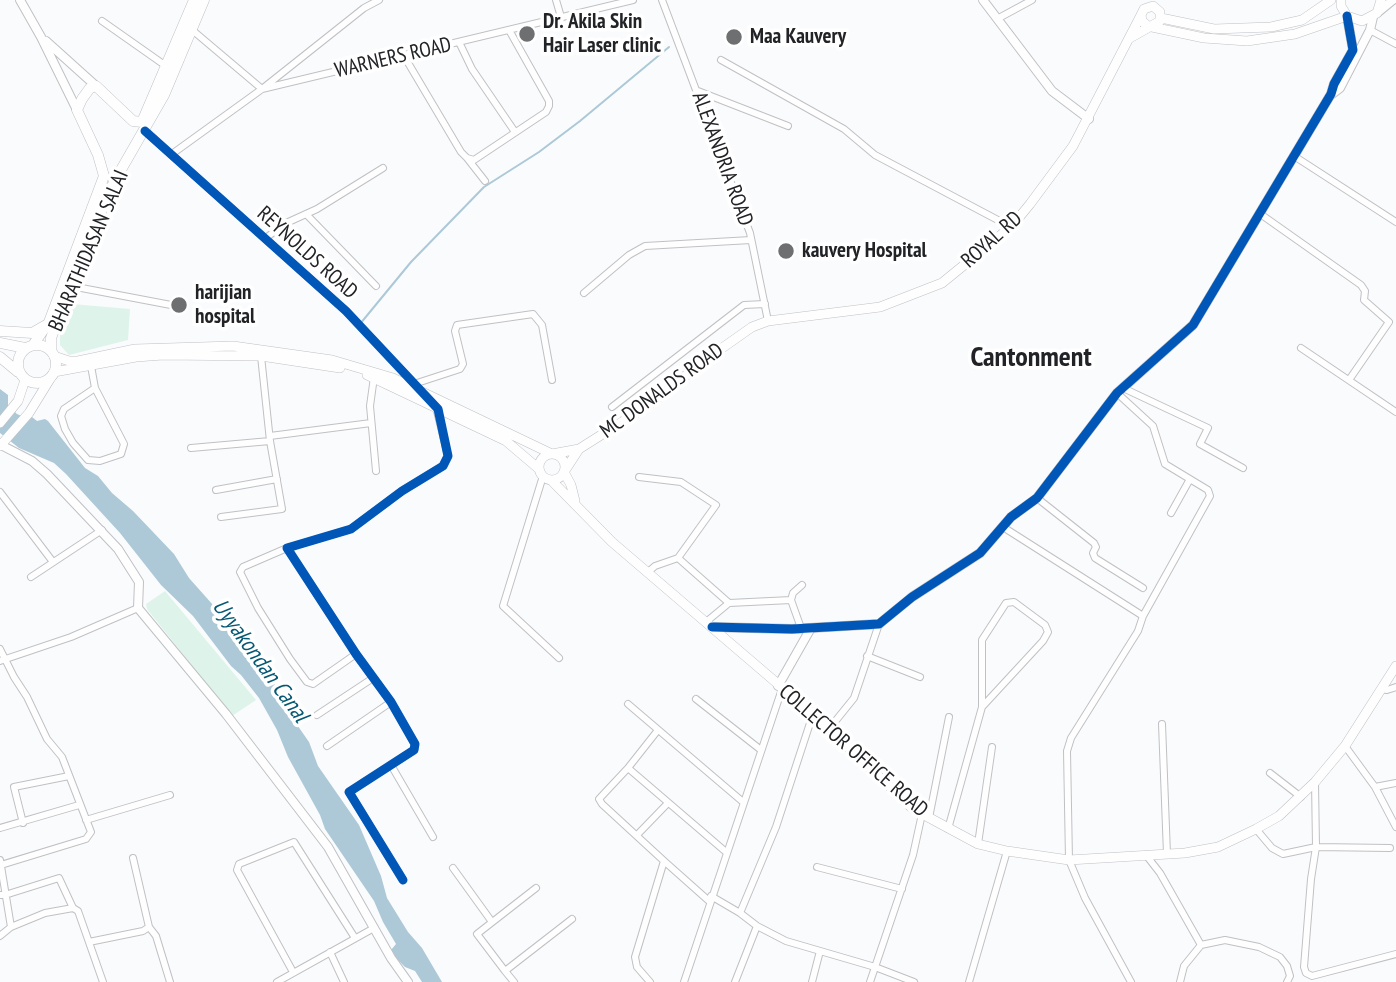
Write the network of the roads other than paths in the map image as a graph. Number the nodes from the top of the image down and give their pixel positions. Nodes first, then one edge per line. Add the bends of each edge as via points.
1 (20, 0) edge
2 (194, 0) edge
3 (204, 0) edge
4 (379, 0) edge
5 (556, 0) edge
6 (633, 0) edge
7 (662, 0) edge
8 (983, 0) edge
9 (1032, 0) edge
10 (1331, 0) edge
11 (1340, 0) edge
12 (1393, 0) edge
13 (1149, 2) edge
14 (1380, 7) edge
15 (1141, 13) junction
16 (1347, 16) junction
17 (561, 17) junction
18 (1161, 18) junction
19 (997, 19) junction
20 (102, 21) dead end
21 (188, 27) junction
22 (1151, 27) junction
23 (509, 30) junction
24 (1370, 30) junction
25 (41, 37) junction
26 (1129, 39) junction
27 (459, 42) junction
28 (1396, 44) edge
29 (404, 56) junction
30 (721, 60) dead end
31 (166, 66) junction
32 (96, 86) junction
33 (262, 89) junction
34 (698, 91) junction
35 (1331, 94) junction
36 (77, 110) junction
37 (1089, 119) junction
38 (788, 126) dead end
39 (145, 131) junction
40 (515, 132) junction
41 (172, 154) junction
42 (1294, 156) junction
43 (467, 158) junction
44 (383, 167) dead end
45 (104, 176) junction
46 (485, 181) dead end
47 (114, 182) junction
48 (1259, 213) junction
49 (306, 214) junction
50 (1396, 222) edge
51 (1011, 227) junction
52 (266, 239) junction
53 (751, 240) junction
54 (71, 286) junction
55 (376, 286) dead end
56 (584, 293) dead end
57 (765, 304) junction
58 (171, 305) dead end
59 (1396, 314) edge
60 (768, 321) junction
61 (49, 322) junction
62 (1389, 322) junction
63 (0, 331) edge
64 (0, 343) edge
65 (29, 347) junction
66 (1301, 348) dead end
67 (56, 356) junction
68 (261, 356) junction
69 (0, 357) edge
70 (91, 366) junction
71 (52, 375) junction
72 (375, 375) junction
73 (22, 377) junction
74 (552, 380) dead end
75 (1349, 380) junction
76 (414, 384) junction
77 (95, 388) junction
78 (1120, 391) junction
79 (423, 393) junction
80 (612, 407) dead end
81 (438, 409) junction
82 (1396, 412) edge
83 (371, 423) junction
84 (0, 424) edge
85 (270, 438) junction
86 (1, 446) edge
87 (191, 448) dead end
88 (579, 449) junction
89 (552, 454) junction
90 (1243, 468) dead end
91 (376, 471) dead end
92 (564, 472) junction
93 (545, 475) junction
94 (639, 477) dead end
95 (277, 479) junction
96 (1190, 479) junction
97 (216, 490) dead end
98 (0, 492) edge
99 (1037, 498) junction
100 (575, 501) junction
101 (1171, 513) dead end
102 (221, 517) dead end
103 (1003, 527) junction
104 (102, 530) junction
105 (287, 548) junction
106 (678, 558) junction
107 (53, 562) junction
108 (648, 572) junction
109 (31, 577) dead end
110 (802, 585) dead end
111 (1143, 588) dead end
112 (792, 600) junction
113 (729, 603) junction
114 (138, 608) junction
115 (1143, 616) junction
116 (709, 624) junction
117 (879, 624) junction
118 (806, 628) junction
119 (0, 649) edge
120 (356, 654) junction
121 (867, 656) junction
122 (559, 658) dead end
123 (3, 660) edge
124 (1396, 666) edge
125 (920, 677) dead end
126 (373, 678) junction
127 (780, 687) junction
128 (1396, 687) edge
129 (1382, 689) junction
130 (696, 699) dead end
131 (391, 702) junction
132 (628, 704) dead end
133 (982, 707) junction
134 (813, 714) junction
135 (317, 715) dead end
136 (949, 717) dead end
137 (1162, 724) dead end
138 (829, 729) junction
139 (658, 730) junction
140 (327, 746) dead end
141 (1345, 746) junction
142 (992, 747) dead end
143 (761, 750) junction
144 (391, 765) junction
145 (628, 768) junction
146 (1270, 773) dead end
147 (69, 776) junction
148 (1315, 782) junction
149 (1396, 783) edge
150 (1375, 788) junction
151 (170, 795) dead end
152 (1301, 797) junction
153 (743, 802) junction
154 (668, 803) junction
155 (79, 805) junction
156 (925, 816) junction
157 (86, 820) junction
158 (23, 822) junction
159 (1396, 827) edge
160 (0, 828) edge
161 (948, 829) junction
162 (1256, 829) junction
163 (637, 835) junction
164 (433, 836) dead end
165 (978, 844) junction
166 (1316, 847) junction
167 (1390, 848) dead end
168 (1007, 851) junction
169 (726, 852) junction
170 (1167, 854) junction
171 (1146, 855) junction
172 (133, 858) dead end
173 (1069, 860) junction
174 (664, 861) junction
175 (0, 863) edge
176 (817, 867) dead end
177 (453, 868) dead end
178 (403, 880) dead end
179 (536, 888) dead end
180 (901, 889) junction
181 (3, 895) edge
182 (710, 899) junction
183 (73, 908) junction
184 (740, 913) junction
185 (572, 919) dead end
186 (492, 922) junction
187 (757, 926) junction
188 (11, 927) junction
189 (149, 927) junction
190 (374, 928) junction
191 (0, 936) edge
192 (355, 938) junction
193 (89, 942) junction
194 (1201, 945) junction
195 (820, 951) junction
196 (330, 952) junction
197 (1396, 954) edge
198 (875, 967) junction
199 (505, 971) junction
200 (293, 972) junction
201 (903, 980) edge
202 (281, 981) edge
203 (103, 982) edge
204 (170, 982) edge
205 (344, 982) edge
206 (408, 982) edge
207 (514, 982) edge
208 (650, 982) edge
209 (684, 982) edge
210 (735, 982) edge
211 (812, 982) edge
212 (870, 982) edge
213 (914, 982) edge
214 (969, 982) edge
215 (1131, 982) edge
216 (1180, 982) edge
217 (1287, 982) edge

1 - 25 street
2 - 21 main road, BHARATHIDASAN SALAI
3 - 21 main road, BHARATHIDASAN SALAI
4 - 33 street
5 - 17 street
6 - 17 street, WARNERS ROAD
7 - 34 street, ALEXANDRIA ROAD
8 - 19 street
9 - 19 street
10 - 18 main road via 1302,20 1256,29 1214,29
11 - 16 main road
12 - 14 street
13 - 15 main road
13 - 18 main road
14 - 16 main road via 1362,21
14 - 24 street
15 - 22 main road via 1143,24
15 - 26 main road, ROYAL RD
16 - 22 main road via 1295,34 1247,41
16 - 35 street via 1353,50
17 - 23 street, WARNERS ROAD
18 - 22 main road
19 - 37 street via 1052,91
20 - 31 street
21 - 31 main road, BHARATHIDASAN SALAI
21 - 33 street
21 - 39 main road, BHARATHIDASAN SALAI via 164,95
22 - 26 main road
23 - 27 street, WARNERS ROAD
23 - 40 street via 549,101 546,112
24 - 28 street
24 - 35 street via 1340,88
25 - 32 street
25 - 36 street
26 - 37 main road, ROYAL RD
27 - 29 street, WARNERS ROAD
27 - 40 street
29 - 33 street, WARNERS ROAD
29 - 43 street
30 - 51 street via 844,129 875,155
31 - 32 main road, BHARATHIDASAN SALAI via 142,122
32 - 36 main road
33 - 41 street, WARNERS ROAD
34 - 38 street
34 - 53 street, ALEXANDRIA ROAD
35 - 42 street
36 - 45 main road, BHARATHIDASAN SALAI
37 - 51 main road, ROYAL RD
39 - 41 street, REYNOLDS ROAD
39 - 47 main road, BHARATHIDASAN SALAI
40 - 43 street via 474,160
41 - 52 street, REYNOLDS ROAD
42 - 48 street
42 - 50 street
43 - 46 street
44 - 49 street
45 - 47 street
45 - 61 main road, BHARATHIDASAN SALAI
47 - 54 main road, BHARATHIDASAN SALAI
48 - 62 street via 1361,285 1364,300
48 - 78 street via 1193,325
49 - 52 street
49 - 55 street
51 - 60 main road, ROYAL RD via 930,288 880,307
52 - 76 street, REYNOLDS ROAD via 346,311
53 - 56 street via 645,246
53 - 57 street, ALEXANDRIA ROAD
54 - 58 street
54 - 67 main road, BHARATHIDASAN SALAI via 51,338
57 - 60 street, ALEXANDRIA ROAD
57 - 80 street via 744,305
59 - 62 street
60 - 88 main road, MC DONALDS ROAD via 752,327 648,406
61 - 63 main road via 32,333
61 - 65 main road, BHARATHIDASAN SALAI
62 - 75 street
64 - 65 main road
65 - 67 main road via 46,347
65 - 73 main road via 17,363
66 - 75 street
67 - 71 main road
67 - 72 main road via 78,361 135,349 233,346 332,360
68 - 70 main road via 163,355
68 - 72 main road
68 - 85 street
69 - 73 main road
70 - 71 main road
70 - 77 street
71 - 73 main road via 40,383
71 - 86 main road
72 - 79 main road
72 - 81 main road
72 - 83 street
73 - 84 main road via 18,401
74 - 76 street via 542,325 533,314 457,325 463,365
75 - 82 street
76 - 79 street, REYNOLDS ROAD
77 - 77 street via 61,416 73,443 88,460 100,461 118,456 124,448
78 - 90 street via 1208,428 1200,444
78 - 96 street via 1153,426 1165,464
78 - 99 street
79 - 81 street, REYNOLDS ROAD
79 - 89 main road
81 - 93 main road, COLLECTOR OFFICE ROAD via 513,446
81 - 105 street via 448,456 443,466 351,529
83 - 85 street
83 - 91 street
85 - 87 street
85 - 95 street
86 - 104 street via 32,461
88 - 89 main road, MC DONALDS ROAD
88 - 92 main road
89 - 92 main road via 561,458
89 - 93 main road via 543,457
92 - 93 main road via 560,477
92 - 100 main road
93 - 100 main road, COLLECTOR OFFICE ROAD
93 - 122 street via 503,606
94 - 106 street via 681,482 716,505
95 - 97 street
95 - 102 street via 282,509
96 - 101 street
96 - 115 street via 1210,496
98 - 107 street
99 - 103 street
99 - 111 street via 1094,543 1095,558
100 - 108 main road, COLLECTOR OFFICE ROAD via 611,542
103 - 115 street
103 - 117 street via 980,553
104 - 107 street
104 - 114 street via 138,579
105 - 120 street
105 - 120 street via 240,572 290,659 313,684
106 - 108 street
106 - 113 street
107 - 109 street
108 - 116 main road, COLLECTOR OFFICE ROAD
110 - 112 street
112 - 113 street
112 - 118 street
113 - 116 street
114 - 123 street via 71,638
114 - 190 street via 293,799 328,847
115 - 173 street via 1068,743
116 - 118 street
116 - 127 main road, COLLECTOR OFFICE ROAD
117 - 118 street
117 - 121 street
118 - 127 street
119 - 123 street
120 - 126 street
121 - 125 street
121 - 138 street via 854,698
123 - 147 street
124 - 129 main road, COLLECTOR OFFICE ROAD
126 - 131 street
126 - 135 street
127 - 134 main road, COLLECTOR OFFICE ROAD
127 - 143 street
128 - 129 street
129 - 141 main road, COLLECTOR OFFICE ROAD
130 - 143 street
131 - 140 street
131 - 144 street via 415,747
132 - 139 street
133 - 133 street via 1048,632 1014,602 1006,603 982,640
133 - 161 street
134 - 138 main road, COLLECTOR OFFICE ROAD
134 - 184 street via 776,827
136 - 156 street
137 - 170 street
138 - 156 main road, COLLECTOR OFFICE ROAD
139 - 145 street
139 - 153 street
141 - 148 main road, COLLECTOR OFFICE ROAD
141 - 150 street
142 - 165 street
143 - 153 street
144 - 164 street
144 - 178 street via 349,792
145 - 154 street
145 - 163 street via 599,799
146 - 152 street
147 - 155 street
147 - 158 street via 14,787
148 - 152 main road, COLLECTOR OFFICE ROAD
148 - 166 street
149 - 150 street
150 - 159 street
151 - 157 street
152 - 162 main road, COLLECTOR OFFICE ROAD
153 - 169 street
154 - 163 street
154 - 169 street
155 - 157 street
155 - 158 street
156 - 161 main road, COLLECTOR OFFICE ROAD
156 - 180 street
157 - 175 street via 90,832 86,839
158 - 160 street
161 - 165 main road, COLLECTOR OFFICE ROAD
162 - 166 street via 1276,852
162 - 170 main road, COLLECTOR OFFICE ROAD via 1218,847
163 - 174 street
165 - 168 main road, COLLECTOR OFFICE ROAD
166 - 167 street
166 - 197 street via 1306,973 1312,976
168 - 173 main road, COLLECTOR OFFICE ROAD
168 - 214 street
169 - 182 street
170 - 171 main road, COLLECTOR OFFICE ROAD
171 - 173 main road, COLLECTOR OFFICE ROAD
171 - 194 street
172 - 189 street
173 - 215 street
174 - 182 street
174 - 208 street via 635,957
175 - 181 street
176 - 180 street
177 - 186 street
179 - 186 street
180 - 198 street
181 - 183 street via 58,878
181 - 188 street
182 - 184 street
182 - 209 street
183 - 188 street
183 - 193 street
184 - 187 street
185 - 199 street
186 - 199 street via 477,934
187 - 195 street
187 - 210 street
188 - 191 street
189 - 193 street
189 - 204 street
190 - 192 street
190 - 206 street
192 - 196 street
192 - 200 street via 295,842 239,864 237,870
193 - 203 street
194 - 216 street via 1184,966
194 - 217 street via 1225,940 1259,947 1280,957 1290,976
195 - 198 street
195 - 211 street
196 - 200 street
196 - 205 street
198 - 201 street
198 - 212 street
199 - 207 street
200 - 202 street
201 - 213 street

